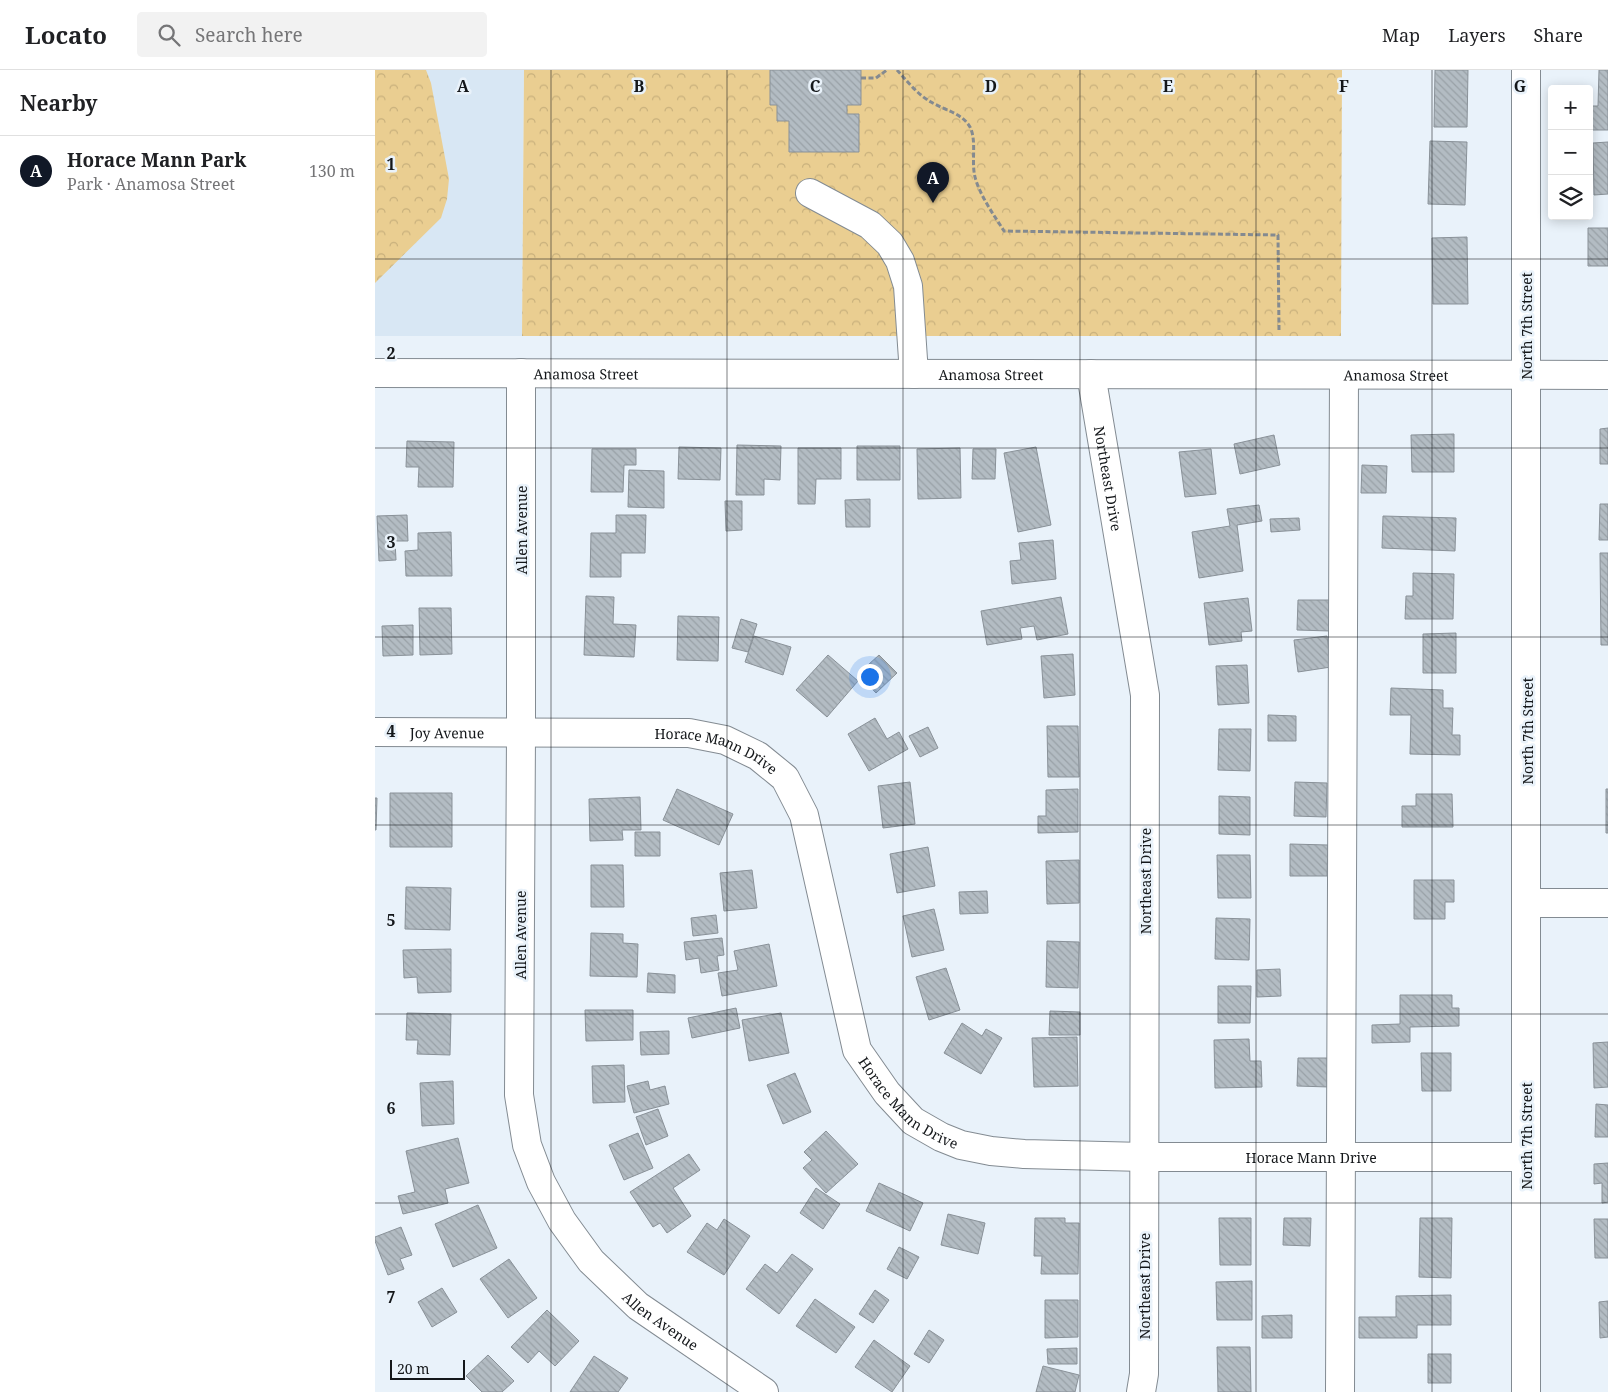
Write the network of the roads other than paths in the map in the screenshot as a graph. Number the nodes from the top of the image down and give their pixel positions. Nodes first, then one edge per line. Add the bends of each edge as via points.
1 (1526, 70) edge
2 (810, 193) dead end
3 (375, 373) edge
4 (521, 373) junction
5 (914, 374) junction
6 (1091, 374) junction
7 (1344, 375) junction
8 (1526, 375) junction
9 (1608, 375) edge
10 (375, 732) edge
11 (521, 733) junction
12 (1527, 903) junction
13 (1608, 903) edge
14 (1144, 1157) junction
15 (1341, 1157) junction
16 (1525, 1157) junction
17 (764, 1392) edge
18 (1141, 1392) edge
19 (1340, 1392) edge
20 (1526, 1392) edge

1 - 8 street, North 7th Street
2 - 5 street via 870,225 890,244 900,261 908,286
3 - 4 street, Anamosa Street
4 - 5 street, Anamosa Street
4 - 11 street, Allen Avenue
5 - 6 street, Anamosa Street
6 - 7 street, Anamosa Street
6 - 14 street, Northeast Drive via 1145,695
7 - 8 street, Anamosa Street
7 - 15 street
8 - 9 street, Anamosa Street
8 - 12 street, North 7th Street
10 - 11 street, Joy Avenue
11 - 14 street, Horace Mann Drive via 689,733 725,740 759,756 785,778 804,815 857,1050 887,1093 913,1121 961,1145 991,1151
11 - 17 street, Allen Avenue via 519,1095 527,1145 541,1182 591,1261 638,1306
12 - 13 street
12 - 16 street, North 7th Street
14 - 15 street, Horace Mann Drive
14 - 18 street, Northeast Drive via 1144,1374
15 - 16 street, Horace Mann Drive
15 - 19 street
16 - 20 street, North 7th Street

